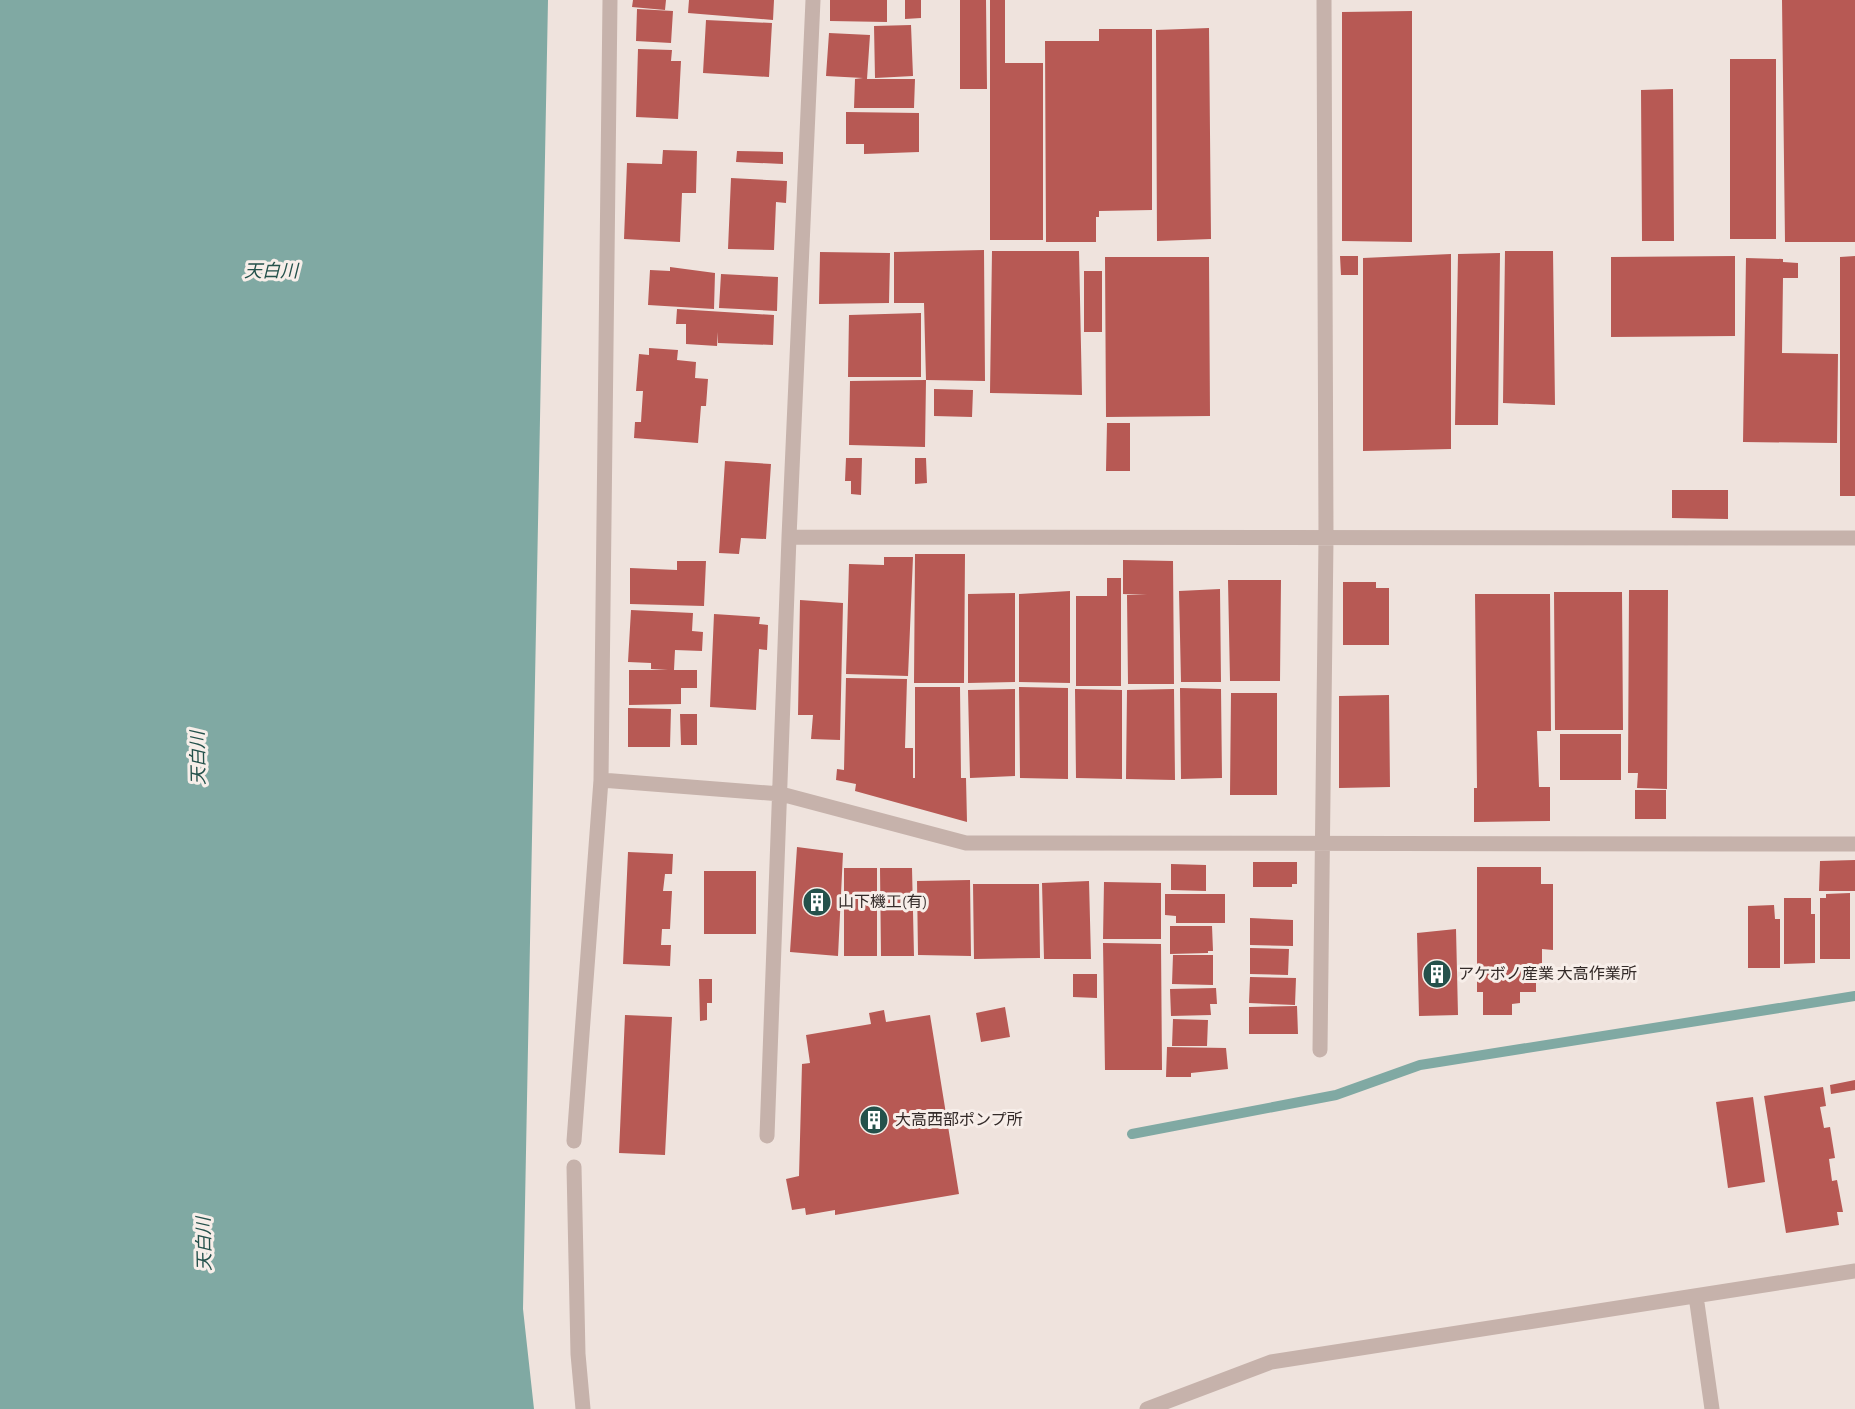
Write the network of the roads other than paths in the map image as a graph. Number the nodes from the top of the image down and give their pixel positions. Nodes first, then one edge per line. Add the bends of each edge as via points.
1 (610, 0) edge
2 (813, 0) edge
3 (1324, 0) edge
4 (789, 537) junction
5 (1855, 538) edge
6 (1326, 539) junction
7 (601, 780) junction
8 (781, 794) junction
9 (1324, 842) junction
10 (1855, 844) edge
11 (1320, 1050) dead end
12 (767, 1136) dead end
13 (574, 1141) dead end
14 (574, 1167) dead end
15 (1855, 1271) edge
16 (1696, 1296) junction
17 (583, 1409) edge
18 (1147, 1409) edge
19 (1712, 1409) edge

1 - 7 street
2 - 4 street
3 - 6 street
4 - 6 street
4 - 8 street
5 - 6 street
6 - 9 street
7 - 8 street
7 - 13 street
8 - 9 street via 966,843
8 - 12 street
9 - 10 street
9 - 11 street
14 - 17 street
15 - 16 street
16 - 18 street via 1271,1362
16 - 19 street

